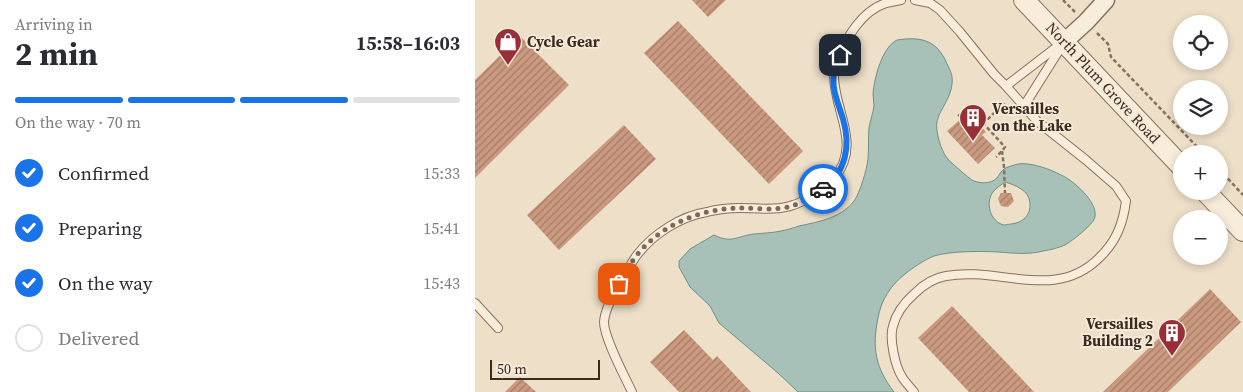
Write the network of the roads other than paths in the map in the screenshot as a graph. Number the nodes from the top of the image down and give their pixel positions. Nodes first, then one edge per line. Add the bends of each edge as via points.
1 (901, 0) edge
2 (918, 0) edge
3 (1024, 0) edge
4 (1106, 0) edge
5 (1064, 42) junction
6 (1007, 86) junction
7 (1024, 106) junction
8 (1173, 158) edge
9 (1213, 200) edge
10 (1243, 232) edge
11 (475, 304) edge
12 (498, 328) dead end
13 (629, 390) edge
14 (914, 392) edge

1 - 13 lane via 884,4 868,14 845,42 834,75 847,152 842,166 825,188 793,206 738,208 684,218 651,240 636,255 619,284 604,321 605,332
2 - 6 lane via 940,10
3 - 5 street, North Plum Grove Road
4 - 5 street
5 - 6 lane
5 - 7 lane
5 - 8 street, North Plum Grove Road
6 - 7 lane
7 - 14 lane via 1037,121 1115,186 1126,201 1119,230 1109,249 1097,261 1066,278 1053,281 958,274 927,283 905,302 892,326 895,361
9 - 10 street
11 - 12 lane

